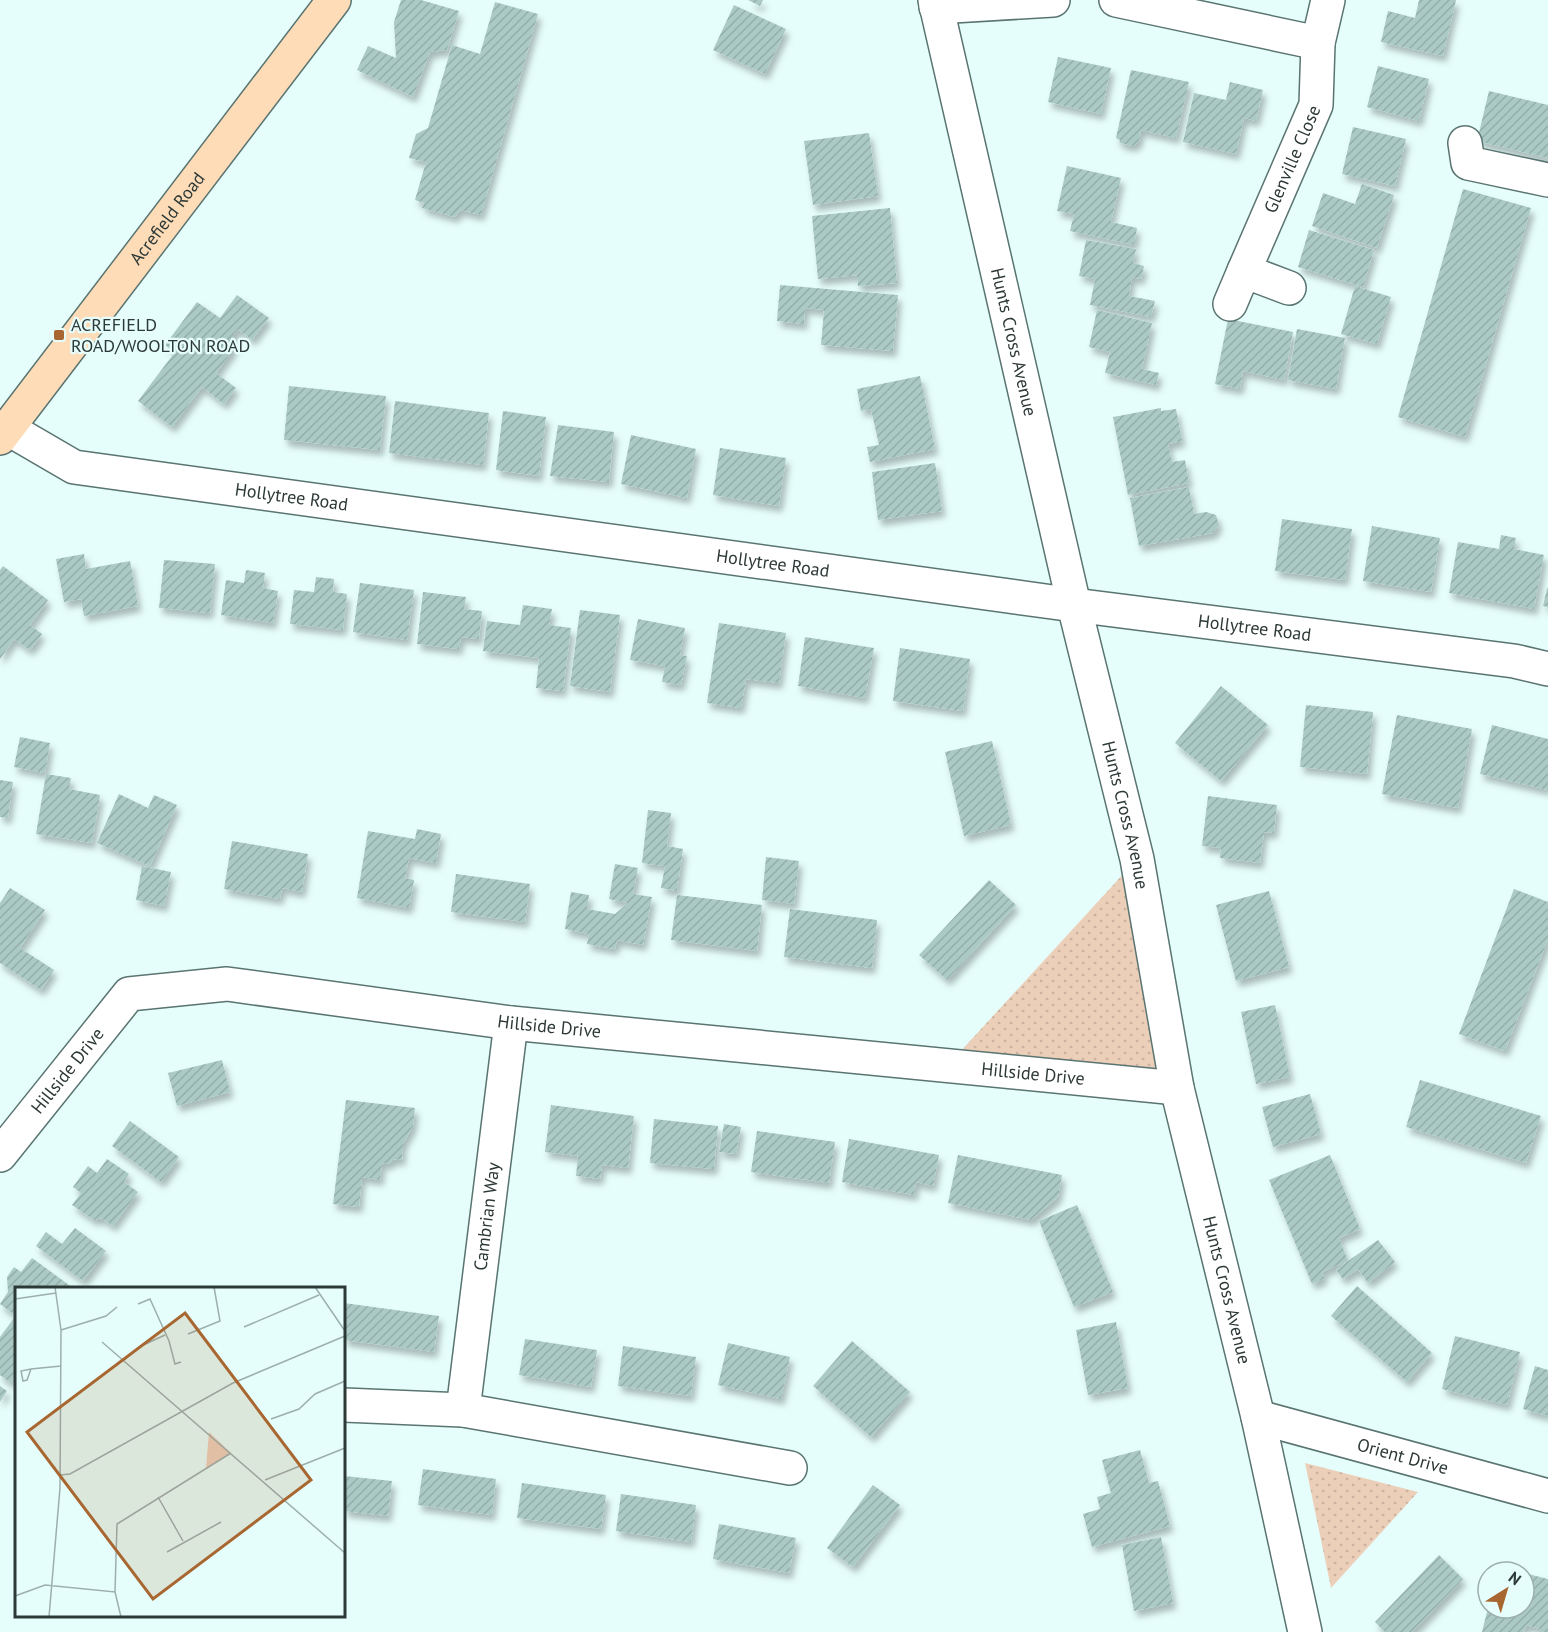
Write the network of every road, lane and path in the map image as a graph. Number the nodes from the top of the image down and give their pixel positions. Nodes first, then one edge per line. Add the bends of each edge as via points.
1 (334, 0) edge
2 (1053, 0) edge
3 (1116, 0) edge
4 (1328, 0) edge
5 (936, 4) edge
6 (1318, 43) junction
7 (1465, 143) dead end
8 (1548, 180) edge
9 (1244, 271) junction
10 (1289, 288) dead end
11 (1230, 304) dead end
12 (4, 433) edge
13 (1074, 605) junction
14 (1548, 669) edge
15 (511, 1023) junction
16 (1177, 1088) junction
17 (0, 1155) edge
18 (345, 1405) edge
19 (463, 1410) junction
20 (1258, 1417) junction
21 (790, 1468) dead end
22 (1548, 1496) edge
23 (1305, 1632) edge

1 - 12 main road, Acrefield Road
2 - 5 street
3 - 6 street
4 - 6 street, Glenville Close
5 - 13 street, Hunts Cross Avenue
6 - 9 street, Glenville Close via 1316,105
7 - 8 street via 1468,164
9 - 10 street
9 - 11 street, Glenville Close
12 - 13 street, Hollytree Road via 74,467
13 - 14 street, Hollytree Road via 1514,661
13 - 16 street, Hunts Cross Avenue via 1137,859
15 - 16 street, Hillside Drive
15 - 17 street, Hillside Drive via 227,984 129,994
15 - 19 street, Cambrian Way
16 - 20 street, Hunts Cross Avenue
18 - 19 street
19 - 21 street
20 - 22 street, Orient Drive
20 - 23 street, Hunts Cross Avenue

